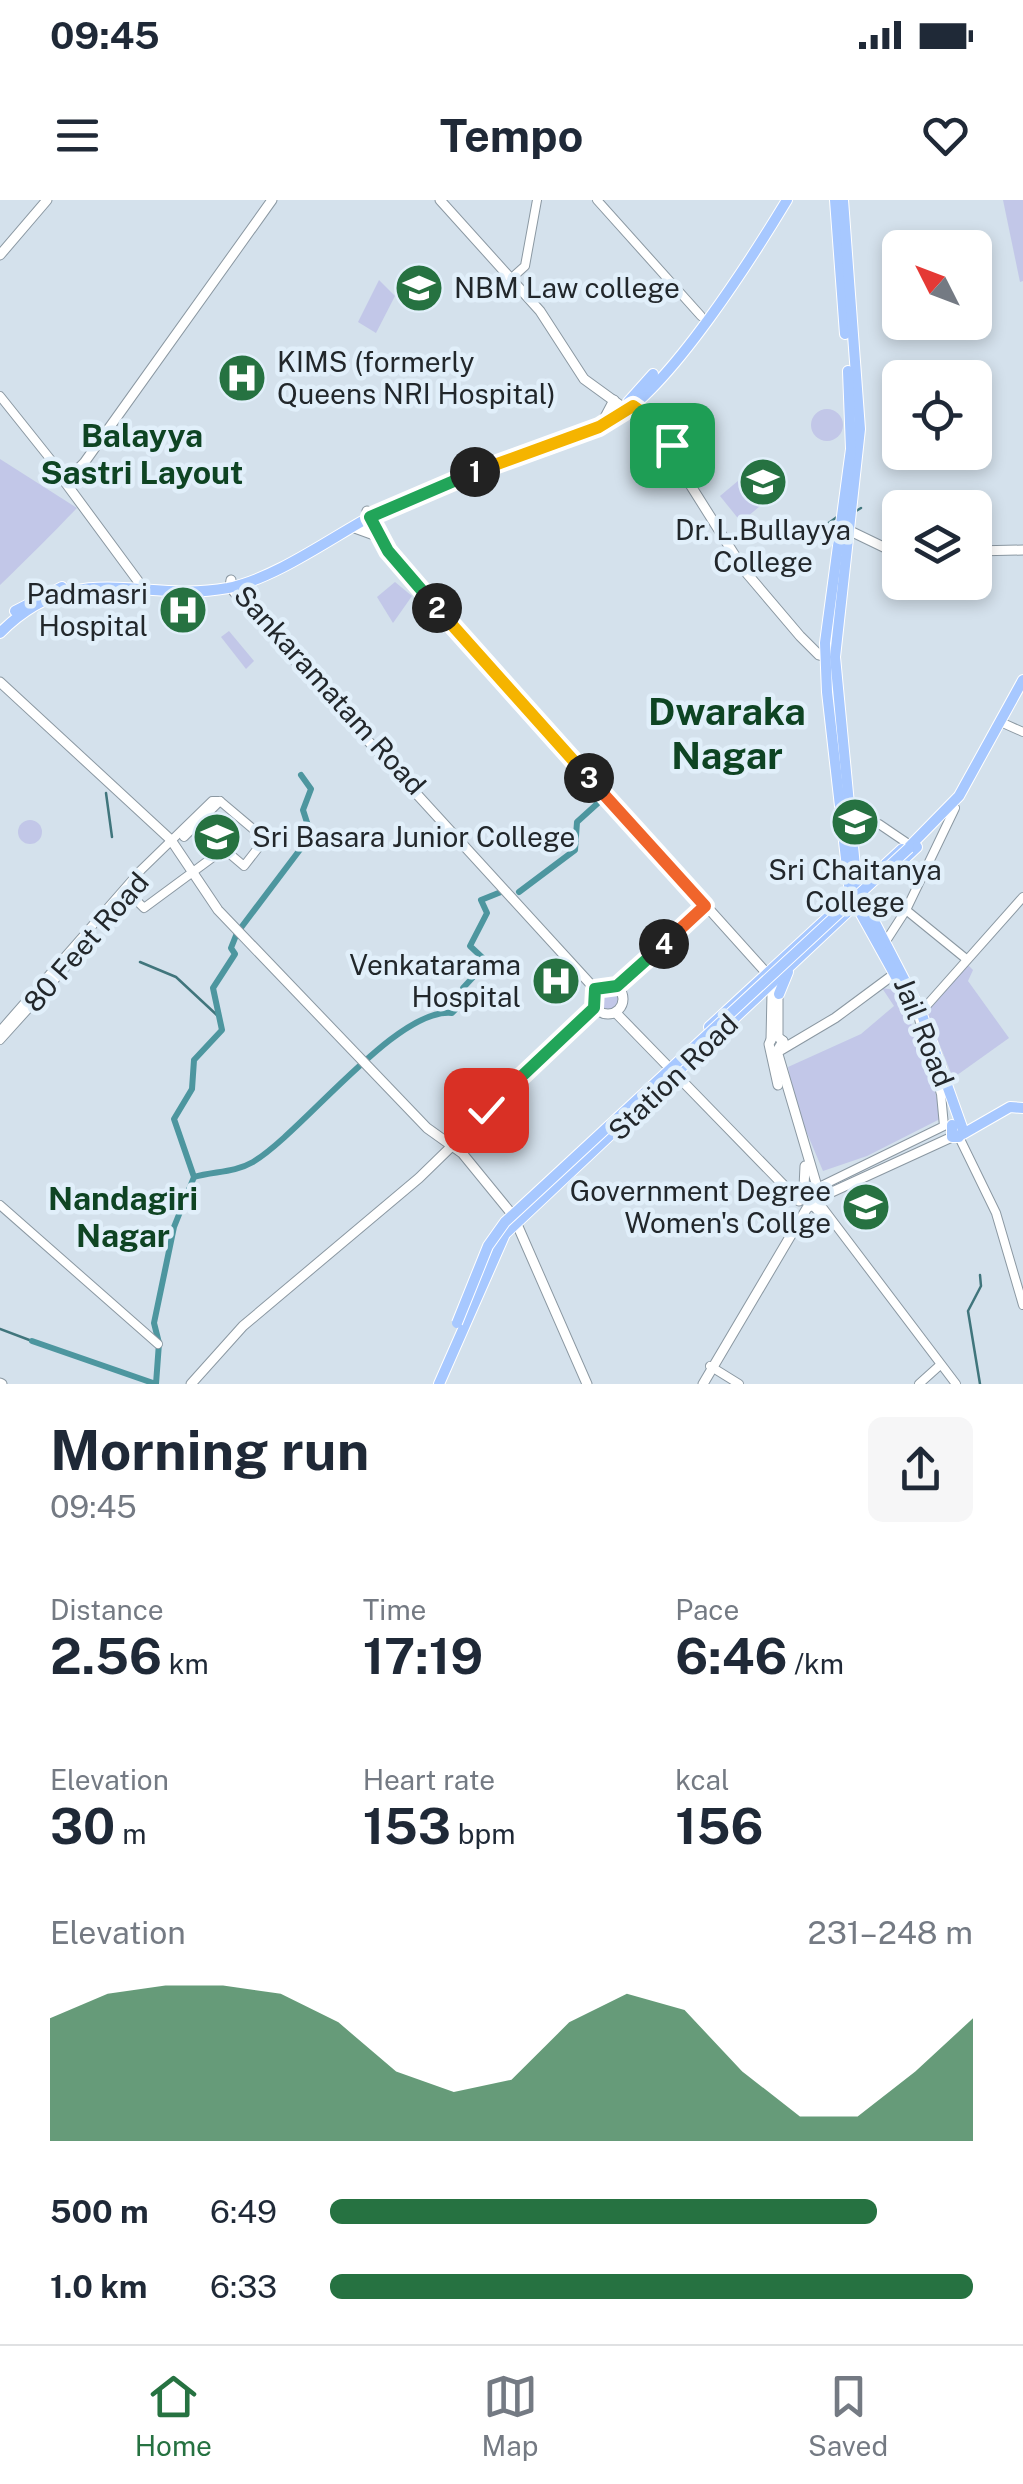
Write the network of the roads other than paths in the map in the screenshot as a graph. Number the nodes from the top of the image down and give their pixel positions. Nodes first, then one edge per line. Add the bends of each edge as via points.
1 (47, 200) edge
2 (270, 200) edge
3 (443, 200) edge
4 (537, 200) edge
5 (600, 200) edge
6 (783, 200) edge
7 (839, 200) edge
8 (0, 255) edge
9 (515, 275) junction
10 (698, 313) junction
11 (642, 392) junction
12 (0, 396) edge
13 (624, 403) junction
14 (644, 415) junction
15 (609, 418) junction
16 (66, 480) junction
17 (366, 515) junction
18 (845, 526) junction
19 (352, 527) junction
20 (374, 535) junction
21 (882, 544) edge
22 (1023, 552) edge
23 (992, 553) edge
24 (138, 581) junction
25 (232, 584) junction
26 (0, 629) edge
27 (827, 655) junction
28 (1023, 684) edge
29 (0, 685) edge
30 (1005, 724) junction
31 (1023, 732) edge
32 (958, 801) junction
33 (845, 808) junction
34 (850, 830) junction
35 (174, 846) junction
36 (912, 846) junction
37 (933, 860) junction
38 (192, 870) junction
39 (922, 884) junction
40 (128, 892) junction
41 (1023, 897) edge
42 (857, 899) junction
43 (705, 910) junction
44 (906, 910) junction
45 (923, 922) junction
46 (882, 944) junction
47 (965, 958) junction
48 (891, 970) junction
49 (769, 984) junction
50 (596, 987) junction
51 (619, 988) junction
52 (910, 995) junction
53 (771, 1006) joint
54 (596, 1010) junction
55 (619, 1012) junction
56 (919, 1015) junction
57 (0, 1031) edge
58 (0, 1040) edge
59 (777, 1045) junction
60 (672, 1069) junction
61 (1023, 1106) edge
62 (956, 1131) junction
63 (455, 1145) junction
64 (841, 1186) junction
65 (811, 1197) junction
66 (0, 1205) edge
67 (827, 1212) junction
68 (514, 1218) junction
69 (1023, 1304) edge
70 (458, 1327) junction
71 (158, 1344) dead end
72 (939, 1366) junction
73 (711, 1367) junction
74 (191, 1384) edge
75 (436, 1384) edge
76 (587, 1384) edge
77 (702, 1384) edge
78 (739, 1384) edge
79 (919, 1384) edge
80 (954, 1384) edge

1 - 8 main road
2 - 16 main road
3 - 9 main road
3 - 13 main road via 532,301 584,378
4 - 9 street via 524,266
5 - 10 street
6 - 10 main road via 722,292
6 - 11 main road via 726,295
7 - 18 main road via 855,456
9 - 13 main road via 586,375
10 - 11 main road
11 - 13 main road
11 - 13 main road
11 - 14 main road
12 - 16 street
13 - 14 main road
13 - 15 main road
14 - 15 main road
14 - 27 main road via 744,570
15 - 17 main road
16 - 24 main road
17 - 19 main road
17 - 20 main road
17 - 25 main road
17 - 43 main road via 388,551
18 - 21 main road
18 - 27 main road
18 - 33 main road via 834,652
19 - 20 main road
19 - 25 main road
20 - 43 main road
22 - 23 main road
24 - 25 main road
24 - 26 main road via 61,587 27,602
25 - 26 main road via 190,592 112,584 83,588
25 - 50 main road, Sankaramatam Road
27 - 33 main road
28 - 30 main road
28 - 32 main road
29 - 35 main road
29 - 35 main road
30 - 31 street
30 - 32 main road
32 - 36 main road
32 - 37 street
32 - 39 street
33 - 34 main road
33 - 42 main road
34 - 36 street via 878,824
34 - 42 main road
35 - 38 main road
35 - 38 street via 216,801 265,839 244,866 224,849
35 - 40 street, 80 Feet Road
35 - 57 street, 80 Feet Road via 141,870
36 - 37 street
36 - 42 main road, Station Road
36 - 70 main road, bridge via 505,1222 488,1246
37 - 39 street
38 - 40 street via 144,908
38 - 63 main road via 214,905 367,1066
39 - 44 street
39 - 45 street via 910,907
40 - 58 street, 80 Feet Road
41 - 47 street
42 - 46 main road
42 - 49 main road, Station Road
42 - 49 main road
43 - 49 main road
43 - 51 main road
44 - 45 street
44 - 46 street
45 - 47 street
46 - 48 main road, Jail Road
46 - 52 main road, Jail Road
47 - 56 street
48 - 52 main road, Jail Road
48 - 59 main road via 835,1018
49 - 53 main road
49 - 59 main road
49 - 60 main road, Station Road
50 - 51 main road
50 - 54 main road
51 - 55 main road
52 - 56 main road, Jail Road
53 - 59 main road
54 - 55 main road
54 - 63 main road
55 - 60 main road
56 - 62 main road, Jail Road
56 - 65 street via 944,1126
59 - 65 main road
60 - 65 main road via 788,1187
60 - 68 main road, Station Road
61 - 62 main road
62 - 64 main road
62 - 65 main road
62 - 69 street, Jail Road via 996,1213
63 - 68 main road
63 - 74 main road via 240,1331
64 - 65 main road
64 - 67 street via 825,1198
65 - 67 street
65 - 72 street
65 - 73 main road
66 - 71 street
67 - 80 street
68 - 70 main road, Station Road
68 - 76 main road
70 - 75 main road, Station Road
72 - 79 street
72 - 80 street
73 - 77 main road
73 - 78 street

